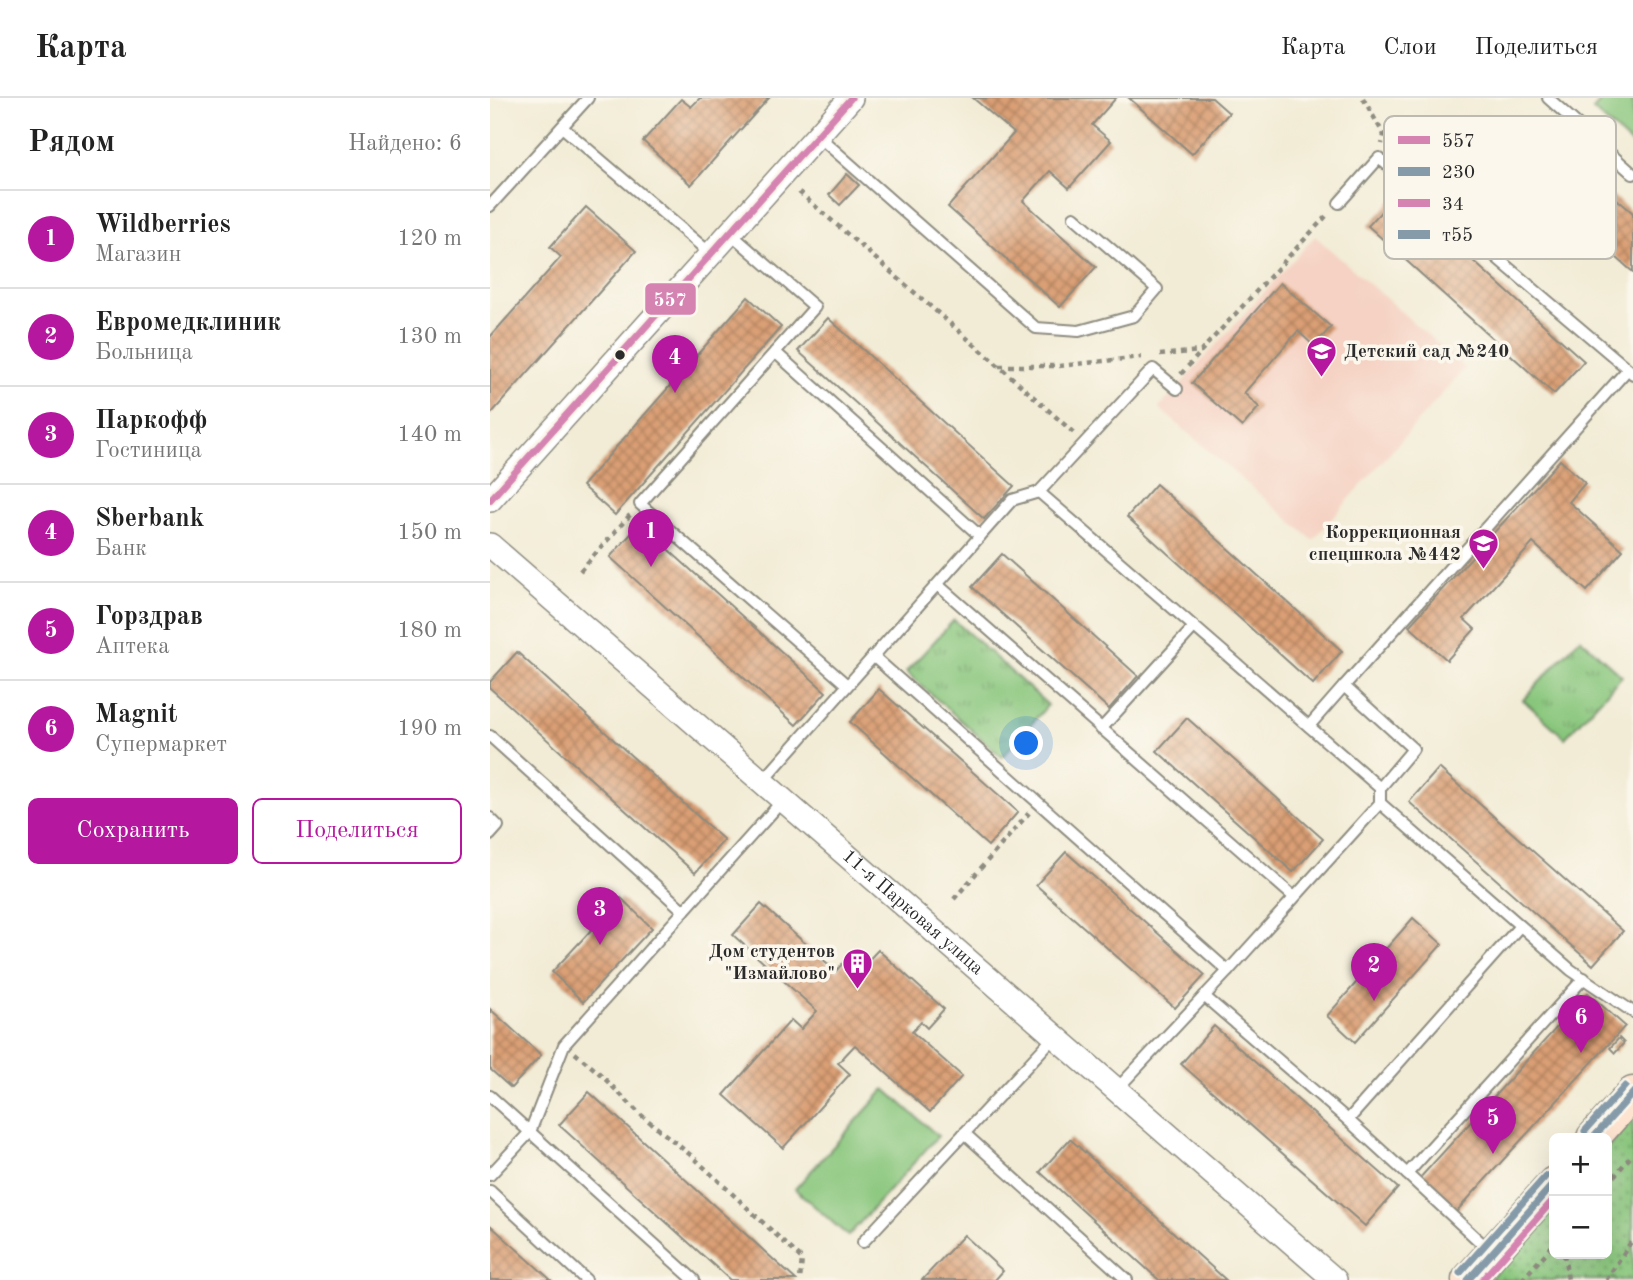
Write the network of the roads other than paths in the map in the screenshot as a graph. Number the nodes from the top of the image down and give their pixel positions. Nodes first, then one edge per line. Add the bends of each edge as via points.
1 (588, 98) edge
2 (851, 98) edge
3 (1548, 98) edge
4 (1568, 116) edge
5 (562, 127) junction
6 (817, 135) junction
7 (1616, 159) edge
8 (1384, 162) edge
9 (1633, 174) edge
10 (1339, 204) road end
11 (490, 206) edge
12 (1074, 217) dead end
13 (730, 233) junction
14 (711, 254) junction
15 (1497, 259) edge
16 (775, 352) junction
17 (1630, 372) edge
18 (1174, 387) road end
19 (1039, 492) junction
20 (490, 500) edge
21 (980, 536) junction
22 (490, 545) edge
23 (937, 585) junction
24 (1194, 627) junction
25 (873, 656) junction
26 (847, 685) junction
27 (1344, 686) junction
28 (1309, 726) junction
29 (1101, 729) junction
30 (490, 736) edge
31 (762, 782) junction
32 (1380, 788) junction
33 (783, 800) junction
34 (1380, 803) junction
35 (490, 818) edge
36 (490, 835) edge
37 (1294, 897) junction
38 (684, 911) junction
39 (1521, 926) junction
40 (1228, 971) junction
41 (1584, 978) junction
42 (1204, 996) junction
43 (1633, 1012) edge
44 (1055, 1035) junction
45 (1117, 1089) junction
46 (1633, 1093) edge
47 (490, 1096) edge
48 (1348, 1120) junction
49 (530, 1132) junction
50 (964, 1133) junction
51 (1597, 1133) edge
52 (1407, 1174) junction
53 (490, 1175) edge
54 (1549, 1189) edge
55 (490, 1191) edge
56 (863, 1242) dead end
57 (1492, 1253) junction
58 (586, 1280) edge
59 (694, 1280) edge
60 (1127, 1280) edge
61 (1335, 1280) edge
62 (1468, 1280) edge

1 - 5 lane
2 - 6 street
3 - 4 lane
5 - 11 lane
5 - 14 lane
6 - 12 lane via 1037,328 1079,331 1133,316 1157,289
6 - 13 street
7 - 9 lane
8 - 10 lane via 1379,158
13 - 14 street
13 - 16 lane via 815,307
14 - 20 street
15 - 17 lane
16 - 21 lane
16 - 26 lane via 640,504
17 - 27 lane
18 - 19 lane via 1153,369
19 - 21 lane via 1012,500
19 - 24 lane
21 - 23 lane
22 - 31 street, 11-я Парковая улица
23 - 25 lane
23 - 29 lane
24 - 28 lane
24 - 29 lane
25 - 26 lane
25 - 40 lane
26 - 31 lane
27 - 28 lane
27 - 32 lane via 1413,750
28 - 32 lane
29 - 37 lane
30 - 38 lane
31 - 33 street, 11-я Парковая улица
32 - 34 lane
33 - 38 lane
33 - 44 street, 11-я Парковая улица
34 - 37 lane
34 - 39 lane
35 - 36 lane via 498,826
37 - 40 lane
38 - 49 lane via 564,1045
39 - 41 lane
39 - 48 lane
40 - 42 lane
41 - 43 lane
41 - 52 lane
42 - 45 lane
42 - 48 lane
44 - 45 street, 11-я Парковая улица
44 - 50 lane
45 - 61 street, 11-я Парковая улица
46 - 51 main road
47 - 49 lane
48 - 52 lane
49 - 53 lane
49 - 59 lane
50 - 56 lane
50 - 60 lane
52 - 57 lane
54 - 57 main road
55 - 58 lane
57 - 62 main road

